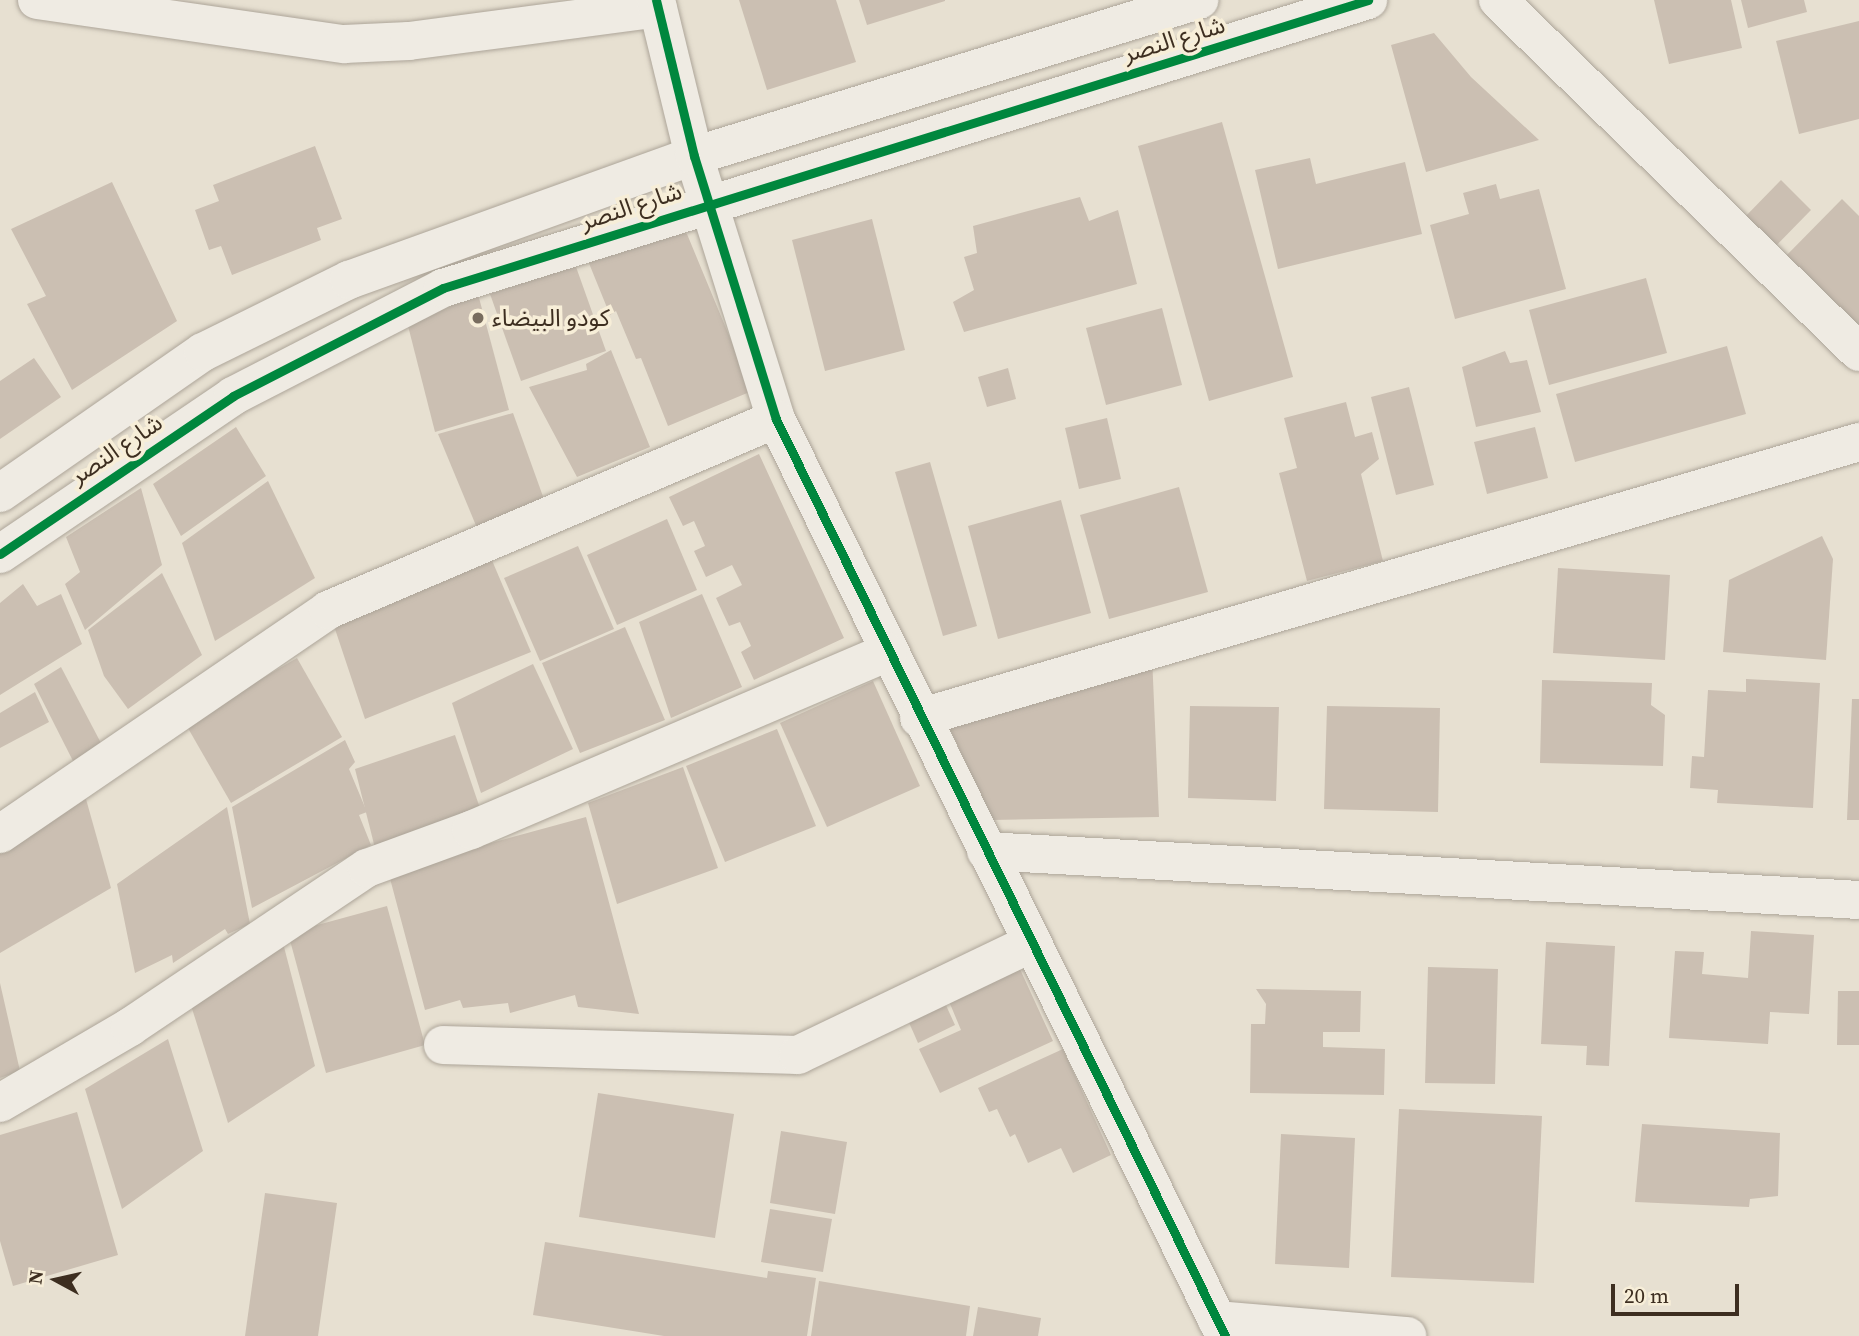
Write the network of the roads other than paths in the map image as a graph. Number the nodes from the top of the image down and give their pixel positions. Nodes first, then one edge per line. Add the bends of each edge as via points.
1 (37, 0) edge
2 (1199, 0) edge
3 (1368, 0) edge
4 (1499, 0) edge
5 (657, 4) edge
6 (694, 156) junction
7 (708, 201) junction
8 (1859, 352) edge
9 (776, 419) junction
10 (1859, 442) edge
11 (0, 493) edge
12 (0, 554) edge
13 (888, 652) junction
14 (919, 718) junction
15 (0, 834) edge
16 (986, 851) junction
17 (1859, 900) edge
18 (1030, 944) junction
19 (443, 1045) dead end
20 (0, 1103) edge
21 (1221, 1328) edge
22 (1407, 1336) edge

1 - 5 street via 344,44 409,41
2 - 6 street, شارع النصر
3 - 7 street, شارع النصر
4 - 8 street
5 - 6 street
6 - 7 street
6 - 11 street, شارع النصر via 424,249 275,314 135,395
7 - 9 street
7 - 12 street, شارع النصر via 443,288 372,321 166,438
9 - 13 street
9 - 15 street via 328,610
10 - 14 street
13 - 14 street
13 - 20 street via 471,830 367,868 119,1034
14 - 16 street
16 - 17 street
16 - 18 street
18 - 19 street via 798,1055
18 - 21 street
21 - 22 street

